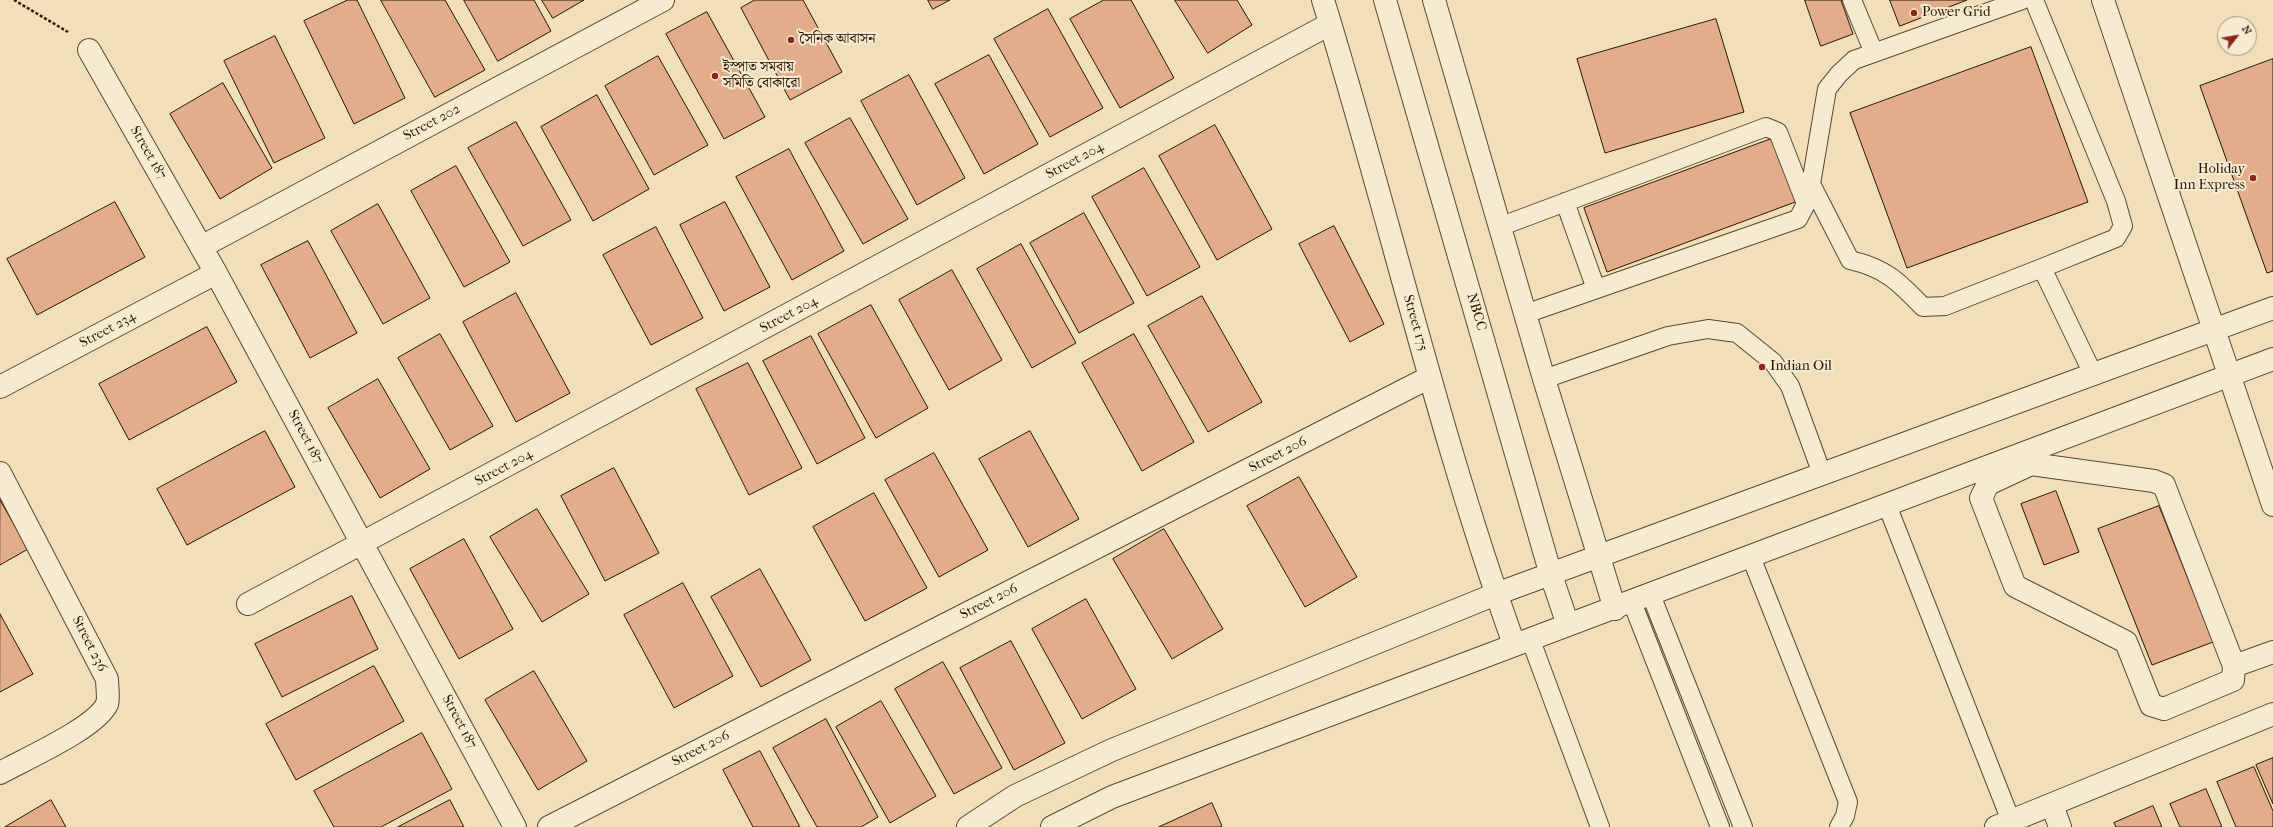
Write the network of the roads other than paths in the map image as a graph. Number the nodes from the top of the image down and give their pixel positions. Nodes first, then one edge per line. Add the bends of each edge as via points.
1 (663, 0) edge
2 (1323, 0) edge
3 (1386, 0) edge
4 (1434, 0) edge
5 (1852, 0) edge
6 (2022, 0) edge
7 (2034, 0) edge
8 (2103, 0) edge
9 (1330, 24) junction
10 (90, 50) road end
11 (1874, 53) junction
12 (1564, 202) junction
13 (1499, 226) junction
14 (201, 247) junction
15 (2042, 268) junction
16 (216, 273) junction
17 (1596, 289) junction
18 (2273, 308) edge
19 (1525, 314) junction
20 (2213, 329) junction
21 (2273, 359) edge
22 (2092, 374) junction
23 (2230, 374) junction
24 (1430, 377) junction
25 (1544, 379) junction
26 (0, 388) edge
27 (0, 473) edge
28 (1822, 474) junction
29 (1888, 505) junction
30 (2273, 505) edge
31 (362, 544) junction
32 (1751, 557) junction
33 (1598, 558) junction
34 (1551, 575) junction
35 (1496, 594) junction
36 (1632, 602) junction
37 (248, 604) dead end
38 (1568, 625) junction
39 (1522, 641) junction
40 (2273, 652) edge
41 (2234, 666) junction
42 (2273, 714) edge
43 (0, 773) edge
44 (2052, 804) junction
45 (2004, 824) edge
46 (515, 827) edge
47 (549, 827) edge
48 (968, 827) edge
49 (1052, 827) edge
50 (1600, 827) edge
51 (1720, 827) edge
52 (1743, 827) edge
53 (1839, 827) edge
54 (2060, 827) edge

1 - 14 street, Street 202
2 - 9 street, Street 175
3 - 34 street, NBCC
4 - 13 street
5 - 11 lane
6 - 11 lane
7 - 15 lane via 2116,201 2123,226 2116,238
8 - 20 street
9 - 24 street, Street 175
9 - 31 street, Street 204
10 - 14 street, Street 187
11 - 15 lane via 1854,60 1838,74 1827,89 1811,184 1850,260 1873,265 1901,284 1923,307 1945,306
12 - 13 lane
12 - 17 lane
12 - 17 lane via 1766,127 1778,132 1806,204 1798,218
13 - 19 street
14 - 16 street, Street 187
15 - 22 lane
16 - 26 street, Street 234
16 - 31 street, Street 187
17 - 19 lane
18 - 20 street
19 - 25 street
20 - 22 street
20 - 23 street
21 - 23 street
22 - 28 street
23 - 29 street
23 - 30 street
24 - 35 street, Street 175
24 - 47 street, Street 206
25 - 28 lane via 1668,336 1708,329 1737,333 1773,362 1790,386
25 - 33 street
27 - 43 street, Street 236 via 107,680 108,703 86,726
28 - 33 street
29 - 32 street
29 - 45 lane
31 - 37 street, Street 204
31 - 46 street, Street 187
32 - 36 street
32 - 53 lane via 1848,802
33 - 34 street
33 - 36 street
34 - 35 street
34 - 38 street, NBCC
35 - 39 street, Street 175
35 - 48 street via 1112,750 1015,796
36 - 38 street
36 - 51 lane
36 - 52 lane
38 - 39 street
39 - 49 street via 1112,797
39 - 50 lane
40 - 41 street
41 - 41 street via 2164,486 2154,481 2031,464 1988,484 1981,498 2015,586 2126,642 2151,705 2164,709 2233,680
42 - 44 street
44 - 45 street
44 - 54 street

